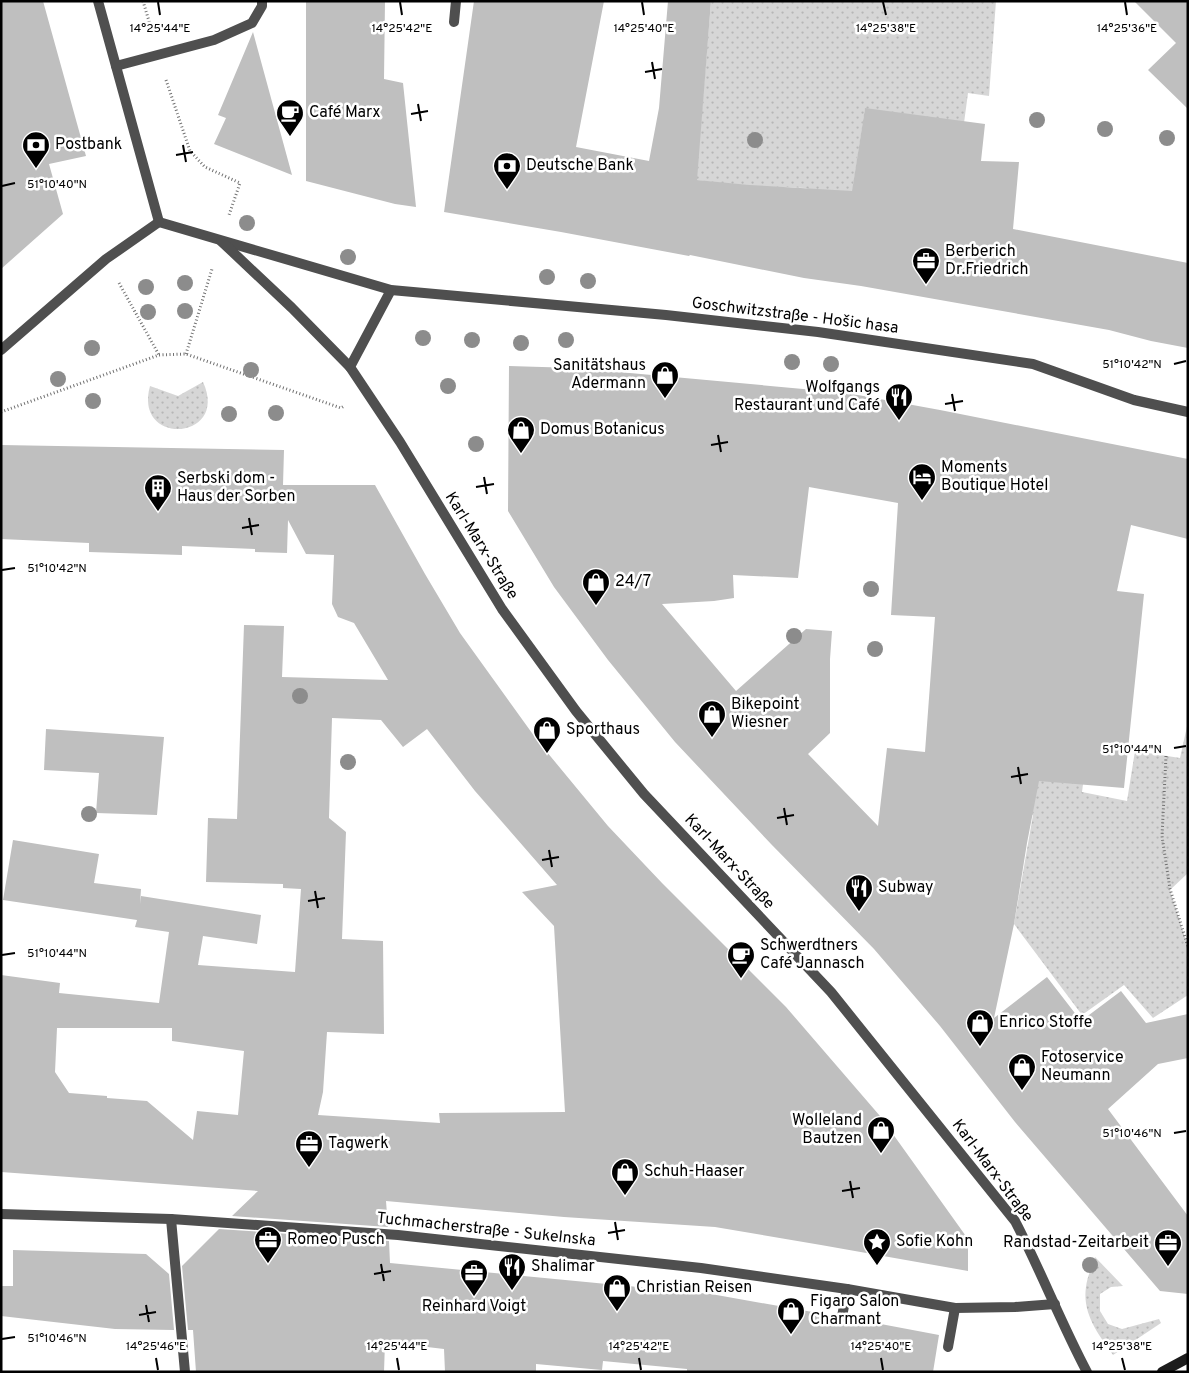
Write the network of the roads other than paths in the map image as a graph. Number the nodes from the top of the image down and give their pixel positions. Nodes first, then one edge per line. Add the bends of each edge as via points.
1 (98, 1) edge
2 (262, 1) edge
3 (456, 1) edge
4 (454, 22) dead end
5 (116, 66) junction
6 (159, 222) junction
7 (221, 241) junction
8 (391, 290) junction
9 (1, 350) edge
10 (350, 368) junction
11 (1188, 412) edge
12 (1, 1214) edge
13 (171, 1219) junction
14 (847, 1289) junction
15 (1055, 1304) junction
16 (955, 1308) junction
17 (842, 1317) dead end
18 (948, 1347) dead end
19 (1188, 1358) edge
20 (185, 1372) edge
21 (1087, 1372) edge
22 (1162, 1372) edge

1 - 5 street
2 - 5 street via 252,23 214,40
3 - 4 street
5 - 6 street
6 - 7 street, Goschwitzstraße - Hošic hasa
6 - 9 street via 106,259
7 - 8 street, Goschwitzstraße - Hošic hasa
7 - 10 street, Karl-Marx-Straße
8 - 10 street
8 - 11 street, Goschwitzstraße - Hošic hasa via 809,331 1033,364 1134,400
10 - 15 street, Karl-Marx-Straße via 400,442 502,609 576,711 644,794 831,992 1015,1221
12 - 13 street, Tuchmacherstraße - Sukelnska
13 - 14 street, Tuchmacherstraße - Sukelnska via 398,1235 701,1268
13 - 20 street
14 - 16 street, Tuchmacherstraße - Sukelnska
14 - 17 street
15 - 16 street, Tuchmacherstraße - Sukelnska
15 - 21 street, Karl-Marx-Straße
16 - 18 street
19 - 22 main road

